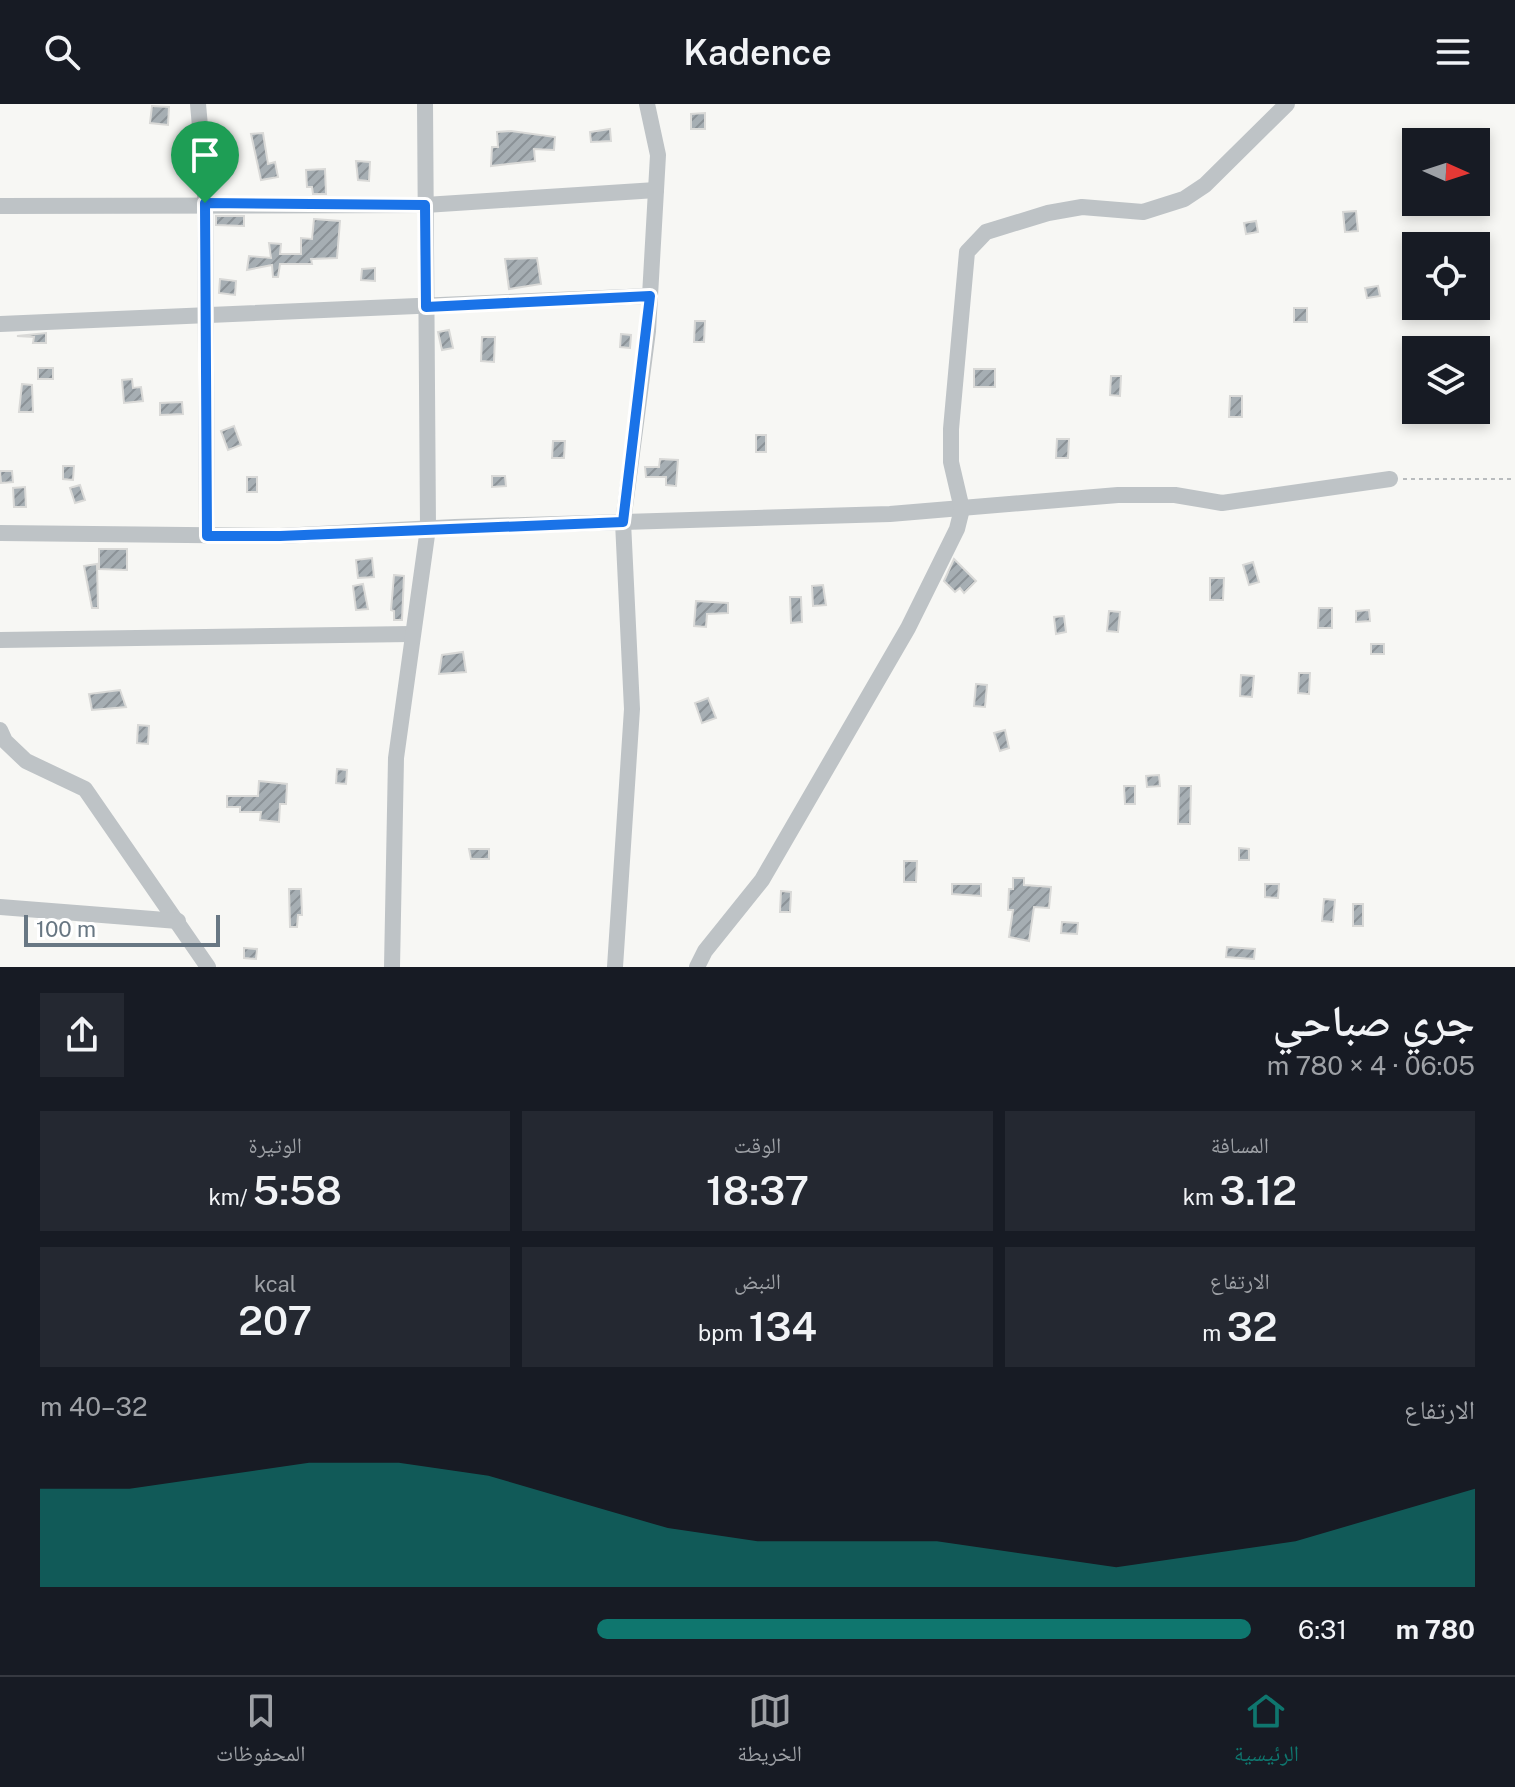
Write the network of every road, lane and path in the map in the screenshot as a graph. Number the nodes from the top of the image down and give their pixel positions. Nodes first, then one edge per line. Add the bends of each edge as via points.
1 (198, 104) edge
2 (425, 104) edge
3 (647, 104) edge
4 (1287, 104) edge
5 (656, 190) junction
6 (205, 203) junction
7 (425, 205) junction
8 (0, 206) edge
9 (650, 296) junction
10 (426, 307) junction
11 (206, 315) junction
12 (0, 324) edge
13 (1390, 479) joint
14 (1515, 479) edge
15 (962, 509) junction
16 (623, 522) junction
17 (428, 528) junction
18 (0, 533) edge
19 (207, 536) junction
20 (411, 634) junction
21 (0, 640) edge
22 (0, 730) edge
23 (0, 907) edge
24 (178, 921) junction
25 (208, 967) edge
26 (392, 967) edge
27 (615, 967) edge
28 (697, 967) edge

1 - 6 street
2 - 7 street
3 - 5 street via 658,155
4 - 15 street via 1184,199 1143,212 1082,207 1048,213 986,232 967,252 951,429 951,462
5 - 7 street
5 - 9 street
6 - 7 street
6 - 8 street
6 - 11 street
7 - 10 street
9 - 10 street
9 - 16 street
10 - 11 street
10 - 17 street
11 - 12 street
11 - 19 street
13 - 14 path
13 - 15 street via 1222,503 1175,495 1118,495
15 - 16 street
15 - 28 street via 908,628 770,867
16 - 17 street
16 - 27 street via 632,709
17 - 19 street
17 - 20 street
18 - 19 street
20 - 21 street
20 - 26 street via 396,758
22 - 24 street via 26,761 85,789
23 - 24 street
24 - 25 street

